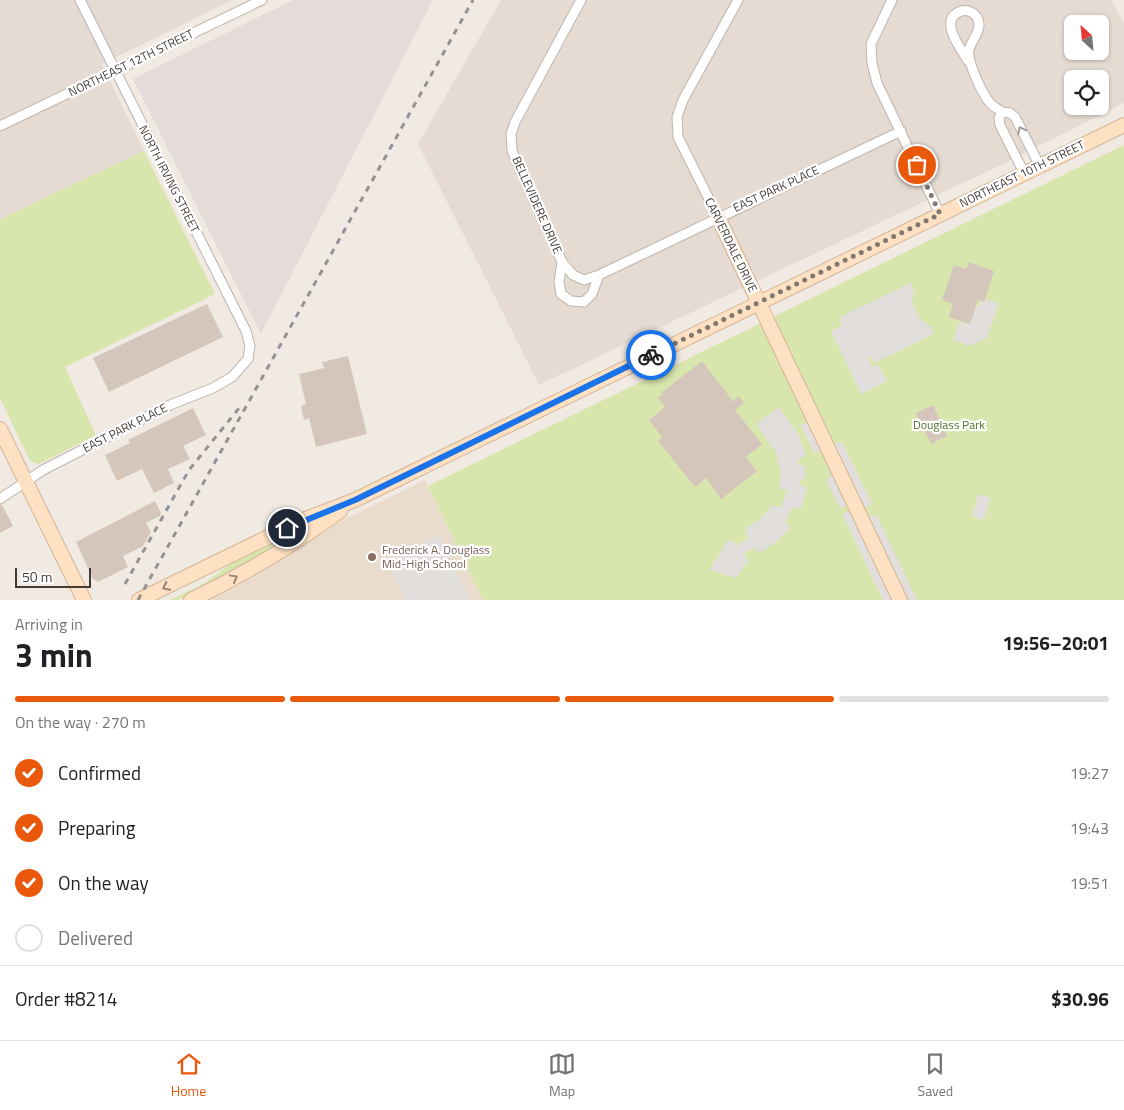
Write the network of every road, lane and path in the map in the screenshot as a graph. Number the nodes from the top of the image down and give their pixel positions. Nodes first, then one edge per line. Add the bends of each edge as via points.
1 (80, 0) edge
2 (262, 0) edge
3 (580, 0) edge
4 (738, 0) edge
5 (892, 0) edge
6 (968, 61) junction
7 (114, 70) junction
8 (1002, 112) junction
9 (1124, 125) edge
10 (0, 126) edge
11 (901, 131) junction
12 (1040, 166) junction
13 (1024, 173) junction
14 (940, 214) junction
15 (718, 217) junction
16 (562, 262) junction
17 (598, 275) junction
18 (758, 302) junction
19 (248, 359) joint
20 (0, 429) edge
21 (26, 482) junction
22 (0, 499) edge
23 (355, 500) junction
24 (84, 600) edge
25 (139, 600) edge
26 (191, 600) edge
27 (900, 600) edge

1 - 7 street, NORTH IRVING STREET
2 - 7 street, NORTHEAST 12TH STREET
3 - 16 street, BELLEVIDERE DRIVE via 521,106 511,134 516,163
4 - 15 street, CARVERDALE DRIVE via 683,100 677,117 678,137
5 - 11 street via 871,44 872,63 877,83
6 - 6 street via 979,25 972,12 964,10 952,18 950,26
6 - 8 street via 990,103
7 - 10 street, NORTHEAST 12TH STREET
7 - 19 street, NORTH IRVING STREET via 246,331 250,346
12 -> 8 street via 1015,117
8 - 13 street via 1000,124
9 - 12 main road, NORTHEAST 10TH STREET
11 - 14 street
11 - 15 street, EAST PARK PLACE
12 - 13 main road, NORTHEAST 10TH STREET
13 - 14 main road, NORTHEAST 10TH STREET
14 - 18 main road, NORTHEAST 10TH STREET
15 - 17 street, EAST PARK PLACE
15 - 18 main road, CARVERDALE DRIVE
16 - 17 street, EAST PARK PLACE via 573,275 584,280
16 - 17 street, BELLEVIDERE DRIVE via 561,294 571,301 584,302 592,294
18 - 23 main road, NORTHEAST 10TH STREET
18 - 27 main road, CARVERDALE DRIVE
19 - 21 street, EAST PARK PLACE via 232,377 213,388 170,405 42,470
20 - 21 main road
21 - 22 street, EAST PARK PLACE
21 - 24 main road
23 -> 25 main road, NORTHEAST 10TH STREET via 303,520
26 -> 23 main road, NORTHEAST 10TH STREET via 309,533

